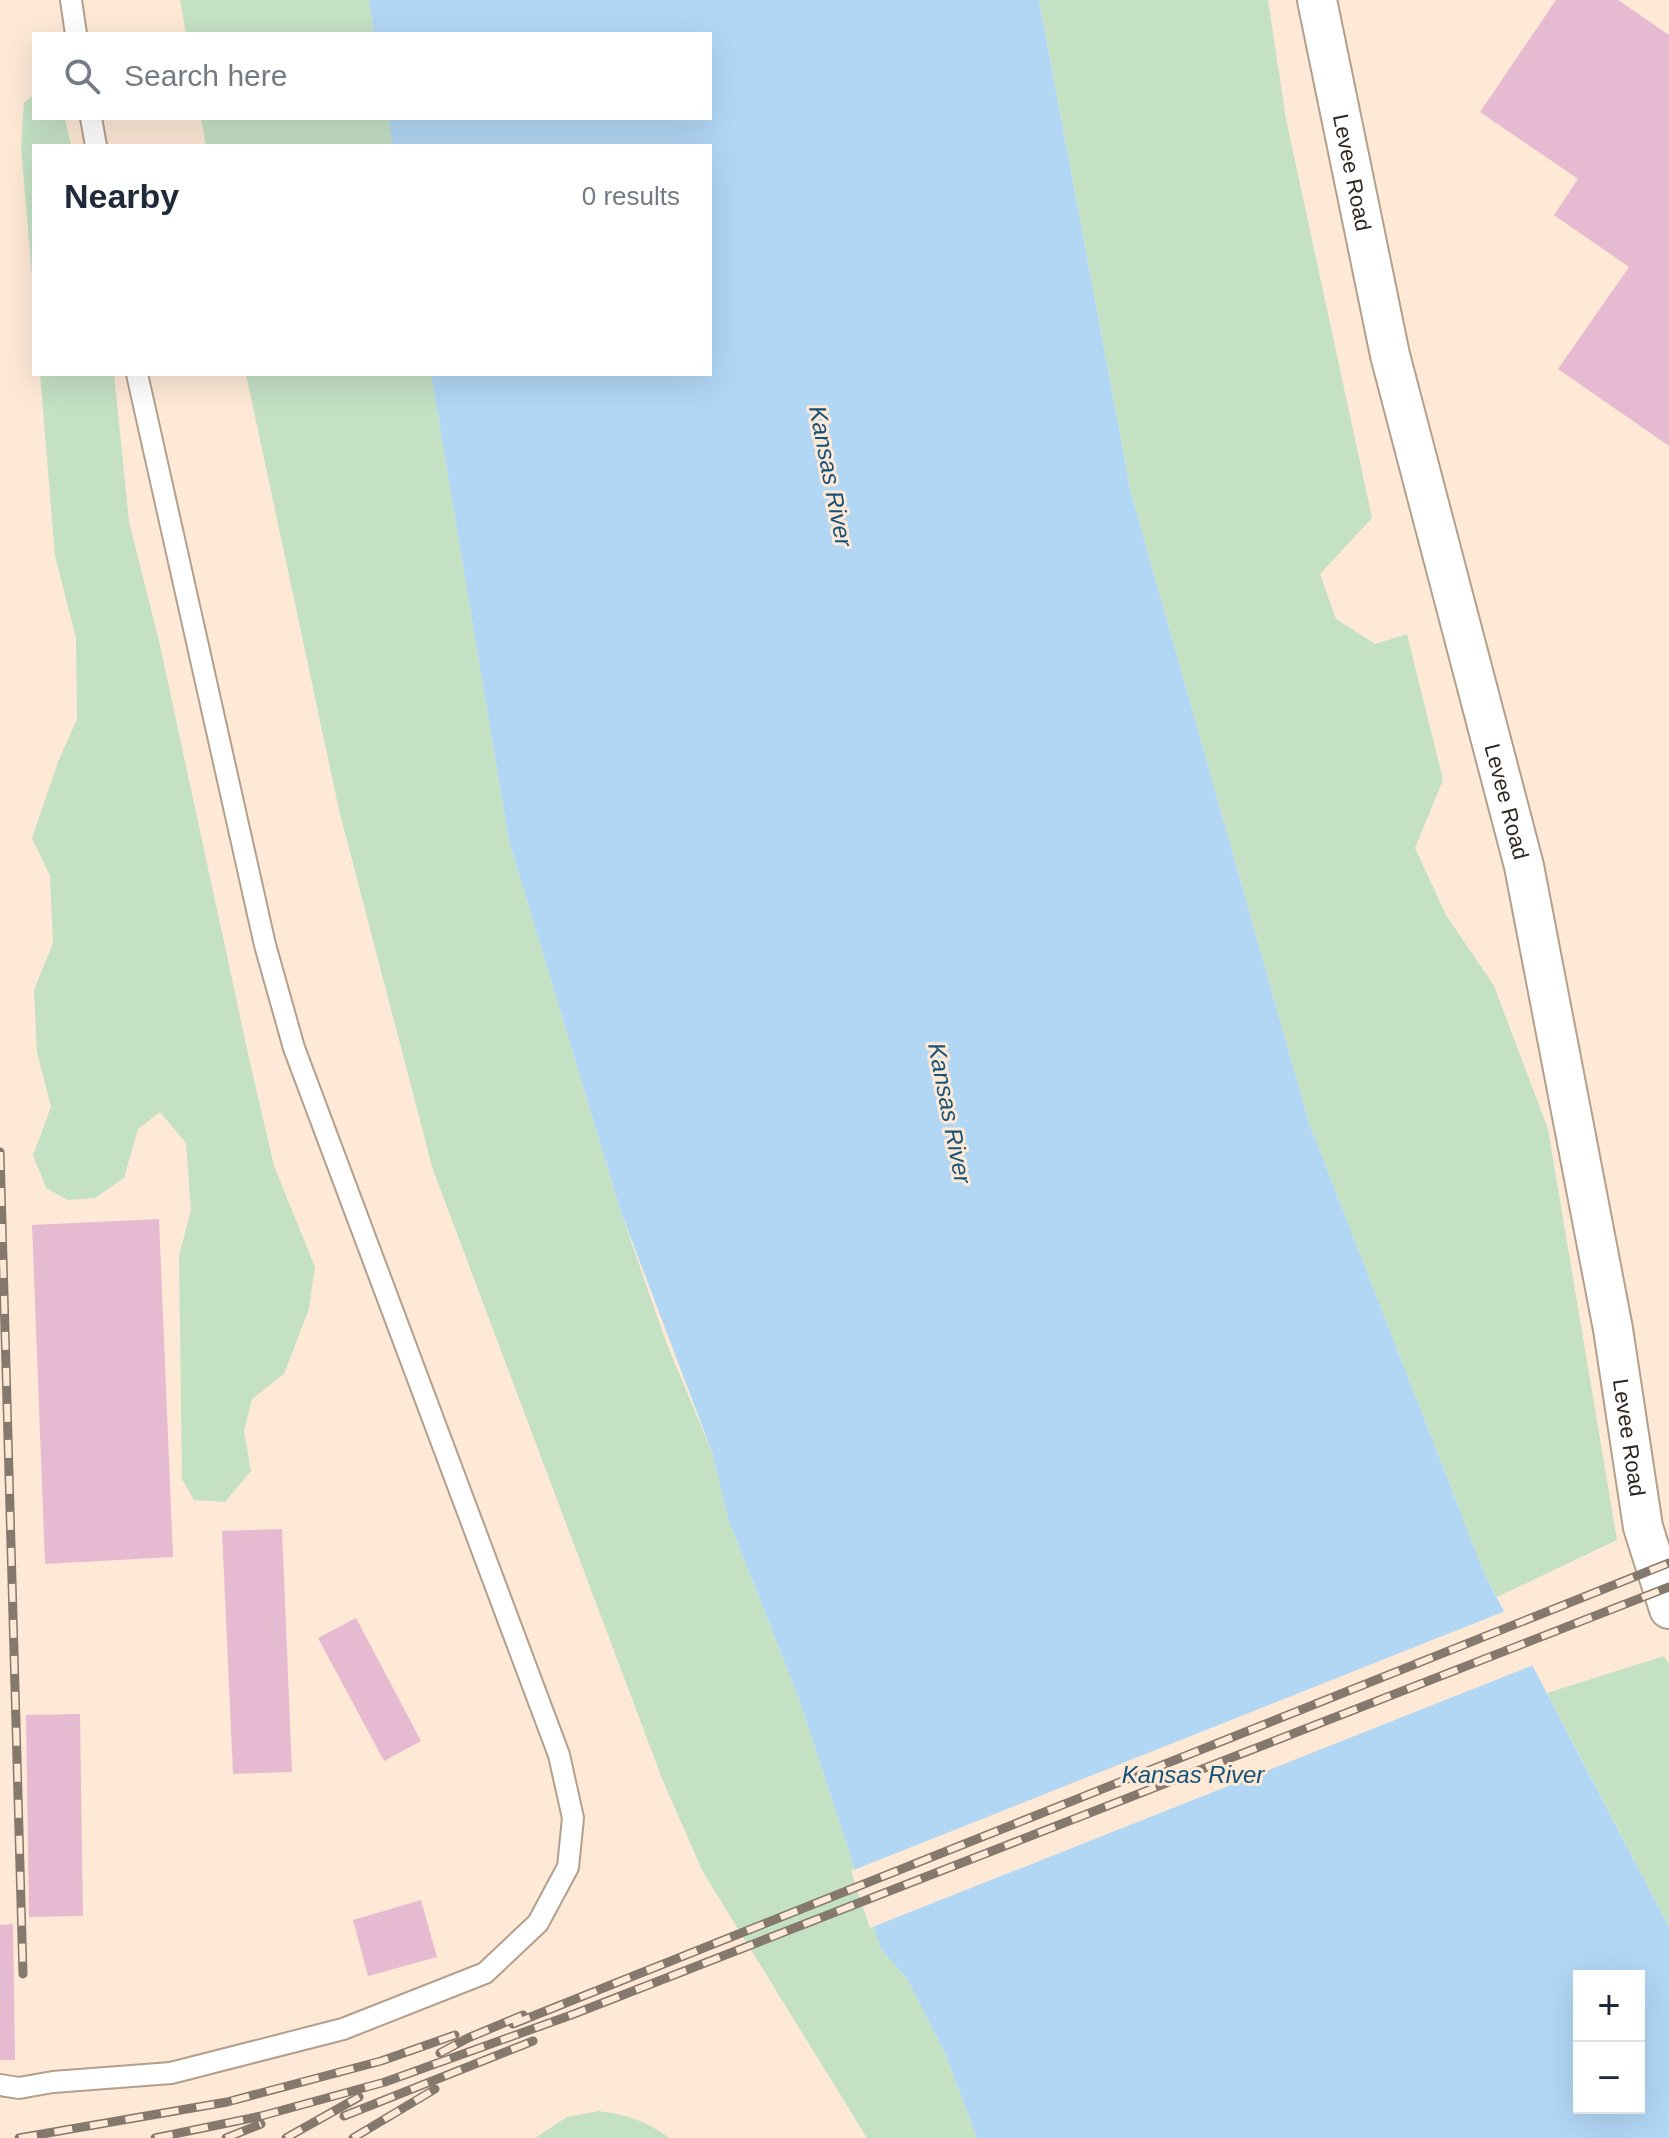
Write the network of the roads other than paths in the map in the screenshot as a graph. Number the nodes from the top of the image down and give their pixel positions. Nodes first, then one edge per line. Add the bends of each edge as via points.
1 (71, 0) edge
2 (1317, 0) edge
3 (76, 32) edge
4 (91, 120) edge
5 (96, 144) edge
6 (137, 376) edge
7 (1669, 1609) edge
8 (0, 2085) edge

1 - 3 lane
2 - 7 street, Levee Road via 1390,355 1524,866 1613,1329 1643,1527
4 - 5 lane
6 - 8 lane via 265,945 294,1048 559,1755 573,1818 568,1867 538,1923 485,1973 343,2029 171,2073 19,2088

